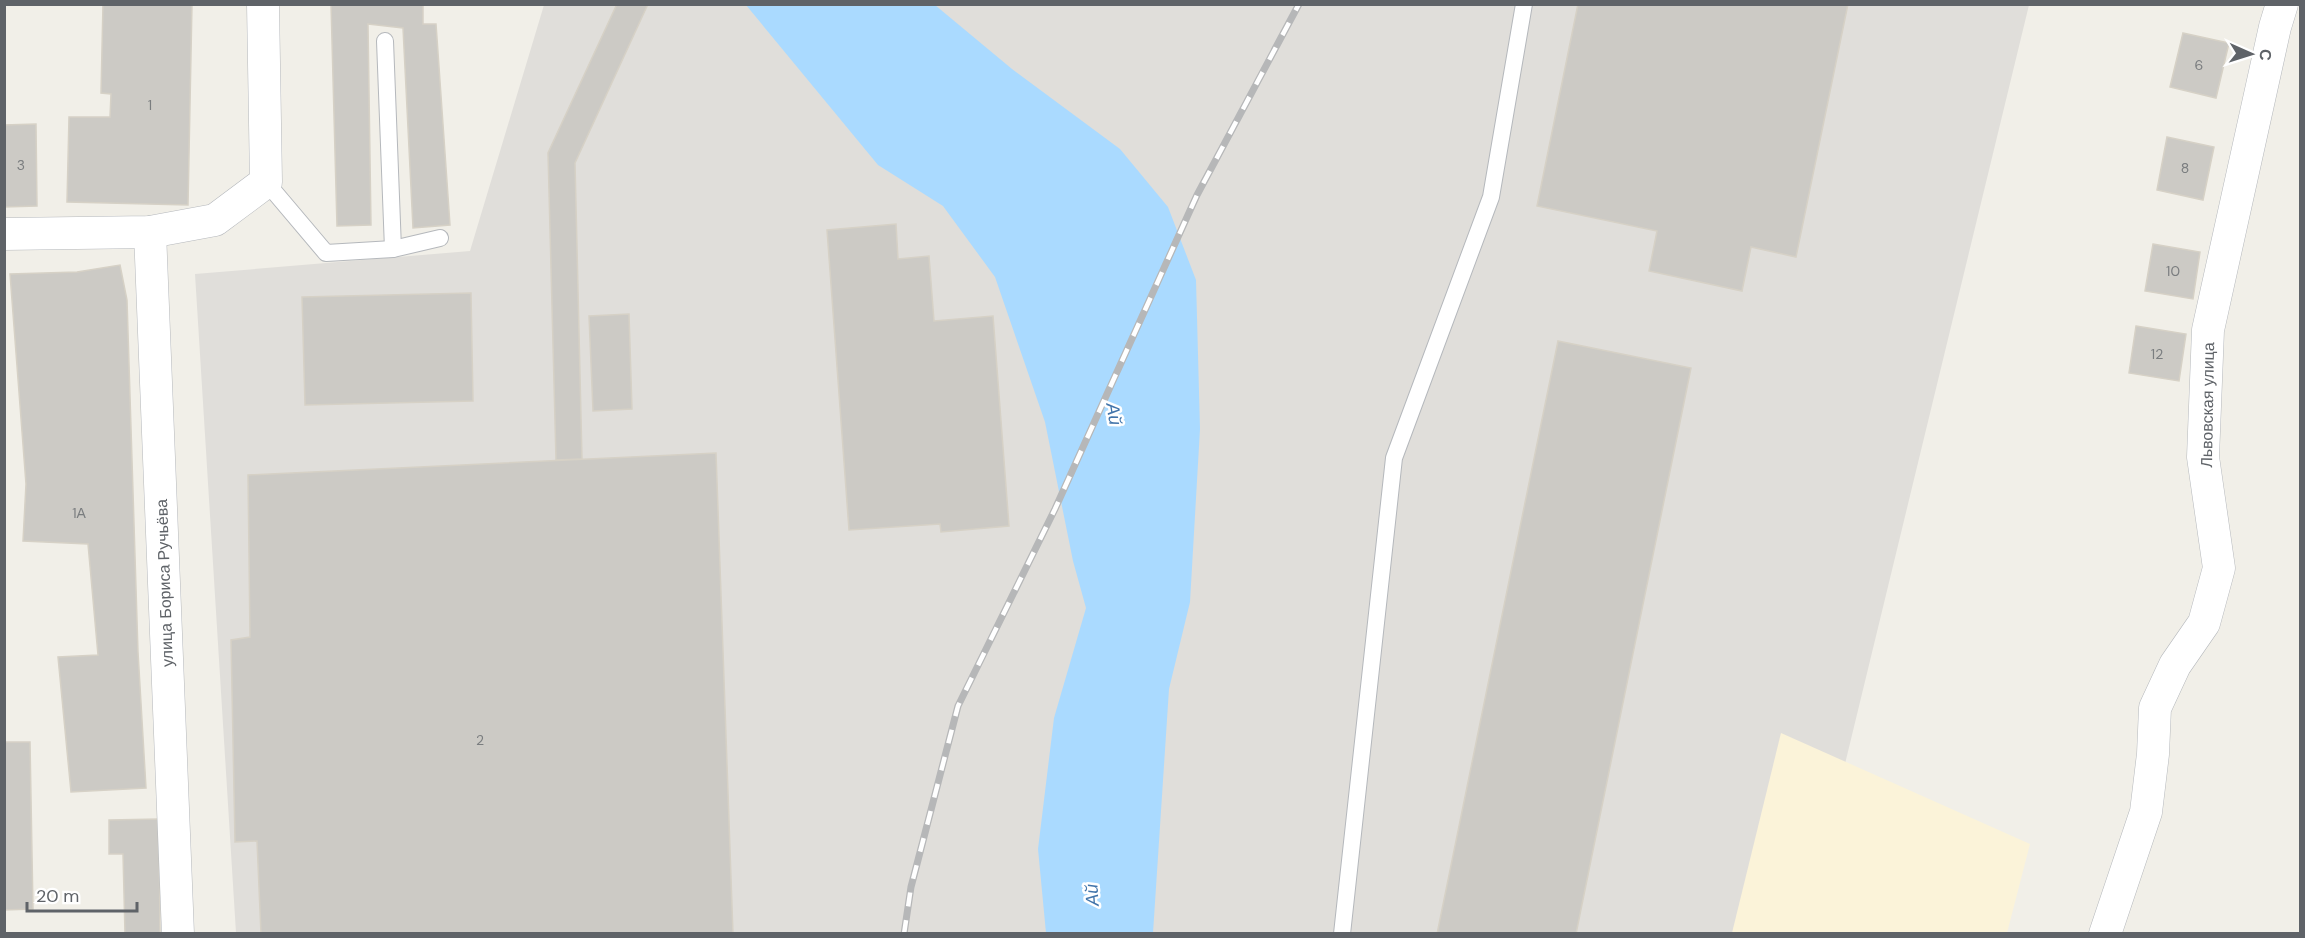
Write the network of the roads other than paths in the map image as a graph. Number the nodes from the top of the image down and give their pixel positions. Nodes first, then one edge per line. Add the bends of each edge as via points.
1 (263, 4) edge
2 (1524, 4) edge
3 (2282, 4) edge
4 (385, 41) dead end
5 (266, 182) junction
6 (150, 232) junction
7 (4, 234) edge
8 (440, 238) dead end
9 (393, 249) junction
10 (178, 933) edge
11 (1342, 933) edge
12 (2105, 933) edge

1 - 5 street
2 - 11 lane via 1491,197 1394,458
3 - 12 street, Львовская улица via 2208,330 2203,457 2219,568 2204,623 2175,665 2155,708 2146,812
4 - 9 lane
5 - 6 street via 215,220
5 - 9 lane via 326,253
6 - 7 street
6 - 10 street, улица Бориса Ручьёва
8 - 9 lane

